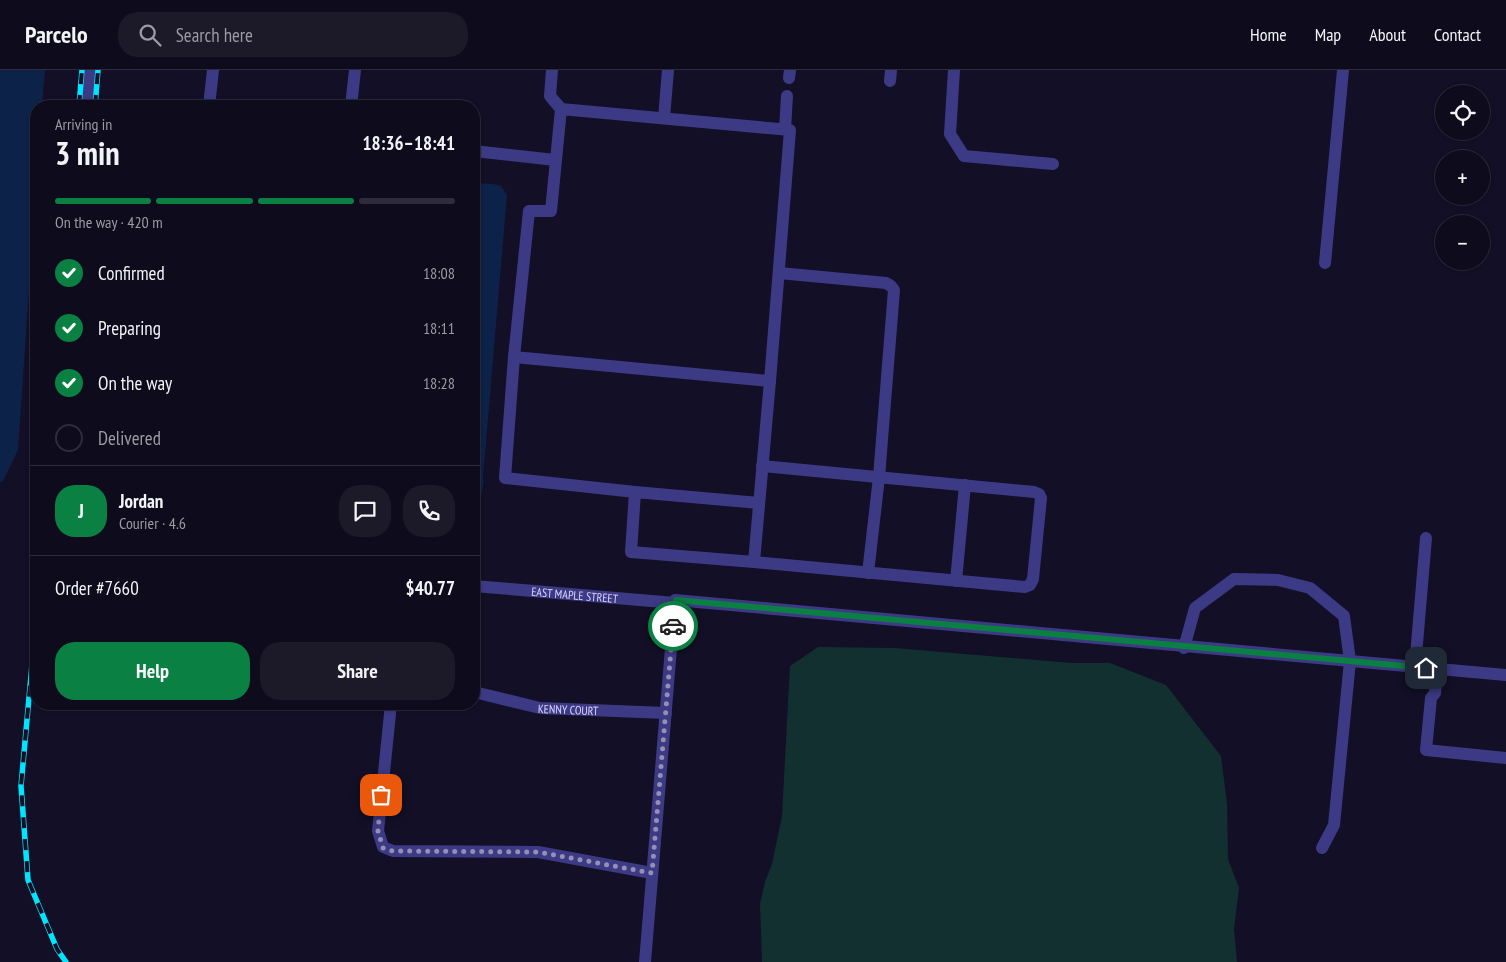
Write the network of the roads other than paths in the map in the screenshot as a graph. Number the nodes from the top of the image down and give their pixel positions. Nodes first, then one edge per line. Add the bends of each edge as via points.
1 (90, 70) edge
2 (213, 70) edge
3 (355, 70) edge
4 (552, 70) edge
5 (668, 70) edge
6 (954, 70) edge
7 (1343, 70) edge
8 (787, 96) dead end
9 (88, 100) edge
10 (210, 100) edge
11 (352, 100) edge
12 (562, 108) junction
13 (664, 118) junction
14 (785, 129) junction
15 (480, 152) edge
16 (555, 160) junction
17 (1054, 164) dead end
18 (1326, 262) dead end
19 (779, 273) junction
20 (514, 357) junction
21 (770, 380) junction
22 (762, 466) junction
23 (879, 477) junction
24 (965, 485) junction
25 (635, 492) junction
26 (759, 503) junction
27 (1426, 538) dead end
28 (754, 562) junction
29 (868, 573) junction
30 (956, 581) junction
31 (480, 586) edge
32 (675, 602) junction
33 (1185, 647) junction
34 (1350, 661) junction
35 (1415, 667) junction
36 (1437, 669) junction
37 (1506, 675) edge
38 (480, 693) edge
39 (390, 710) edge
40 (666, 713) junction
41 (1506, 758) edge
42 (1322, 848) dead end
43 (652, 873) junction
44 (645, 962) edge

1 - 9 street
2 - 10 street
3 - 11 street
4 - 12 street via 550,96
5 - 13 street
6 - 17 street via 950,134 964,156
7 - 18 street
8 - 14 street
12 - 13 street
12 - 16 street
13 - 14 street
14 - 19 street via 790,130
15 - 16 street
16 - 20 street via 551,211 529,211
19 - 21 street
19 - 23 street via 886,283 894,290
20 - 21 street
20 - 25 street via 505,478
21 - 22 street
22 - 23 street
22 - 26 street
23 - 24 street
23 - 29 street
24 - 30 street
24 - 30 street via 1034,492 1041,498 1030,585
25 - 26 street
25 - 28 street via 631,552
26 - 28 street
27 - 35 street
28 - 29 street
29 - 30 street
31 - 32 street, EAST MAPLE STREET
32 - 33 street, EAST MAPLE STREET
32 - 40 street
33 - 34 street, EAST MAPLE STREET
33 - 34 street via 1195,608 1234,579 1278,580 1310,588 1344,616
34 - 35 street, EAST MAPLE STREET
34 - 42 street via 1334,825
35 - 36 street, EAST MAPLE STREET
36 - 37 street, EAST MAPLE STREET
36 - 41 street via 1426,750
38 - 40 street, KENNY COURT via 540,708
39 - 43 street via 378,831 383,848 393,851 538,852
40 - 43 street
43 - 44 street

